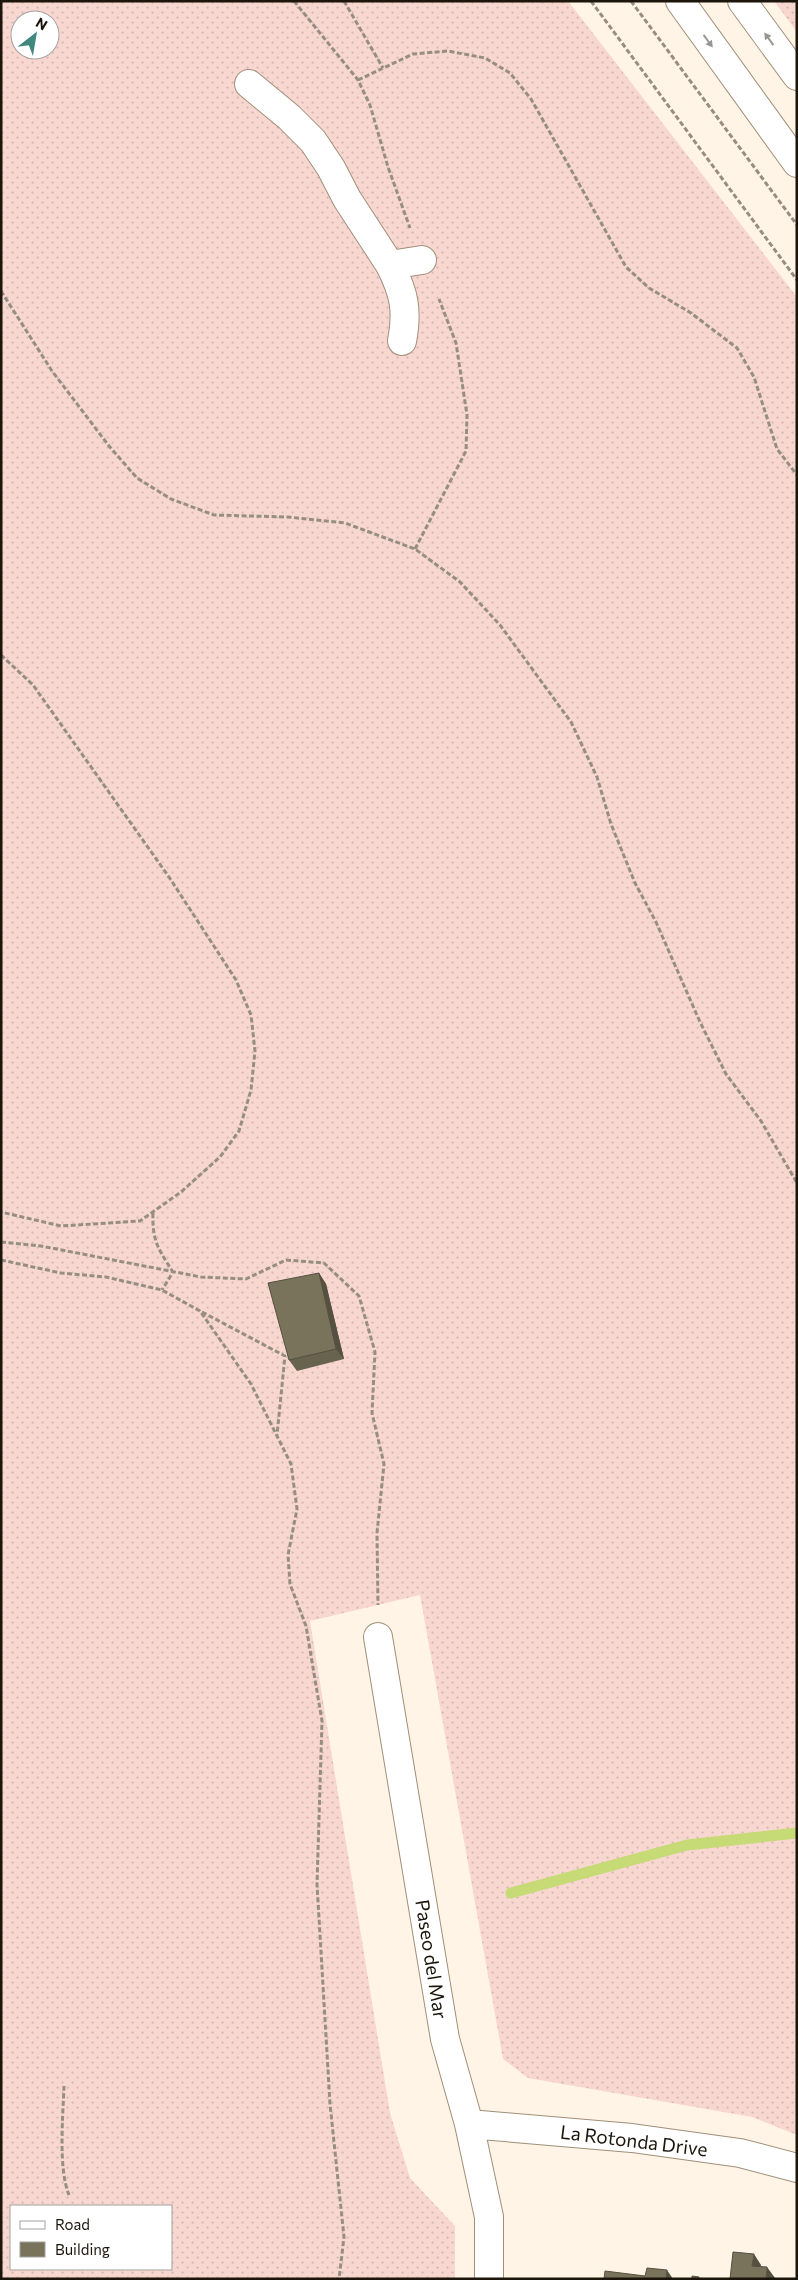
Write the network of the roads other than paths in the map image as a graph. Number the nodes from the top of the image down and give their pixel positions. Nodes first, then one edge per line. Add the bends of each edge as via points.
1 (680, 1) edge
2 (742, 1) edge
3 (797, 76) edge
4 (249, 84) dead end
5 (797, 163) edge
6 (422, 260) dead end
7 (390, 265) junction
8 (402, 341) dead end
9 (378, 1637) road end
10 (469, 2124) junction
11 (797, 2168) edge
12 (489, 2279) edge

1 -> 5 street
3 -> 2 street
4 - 7 street via 313,141 346,199
6 - 7 street
7 - 8 street via 406,307
9 - 10 street, Paseo del Mar via 445,2039
10 - 11 street, La Rotonda Drive via 632,2138 740,2153
10 - 12 street, Paseo del Mar via 489,2217

